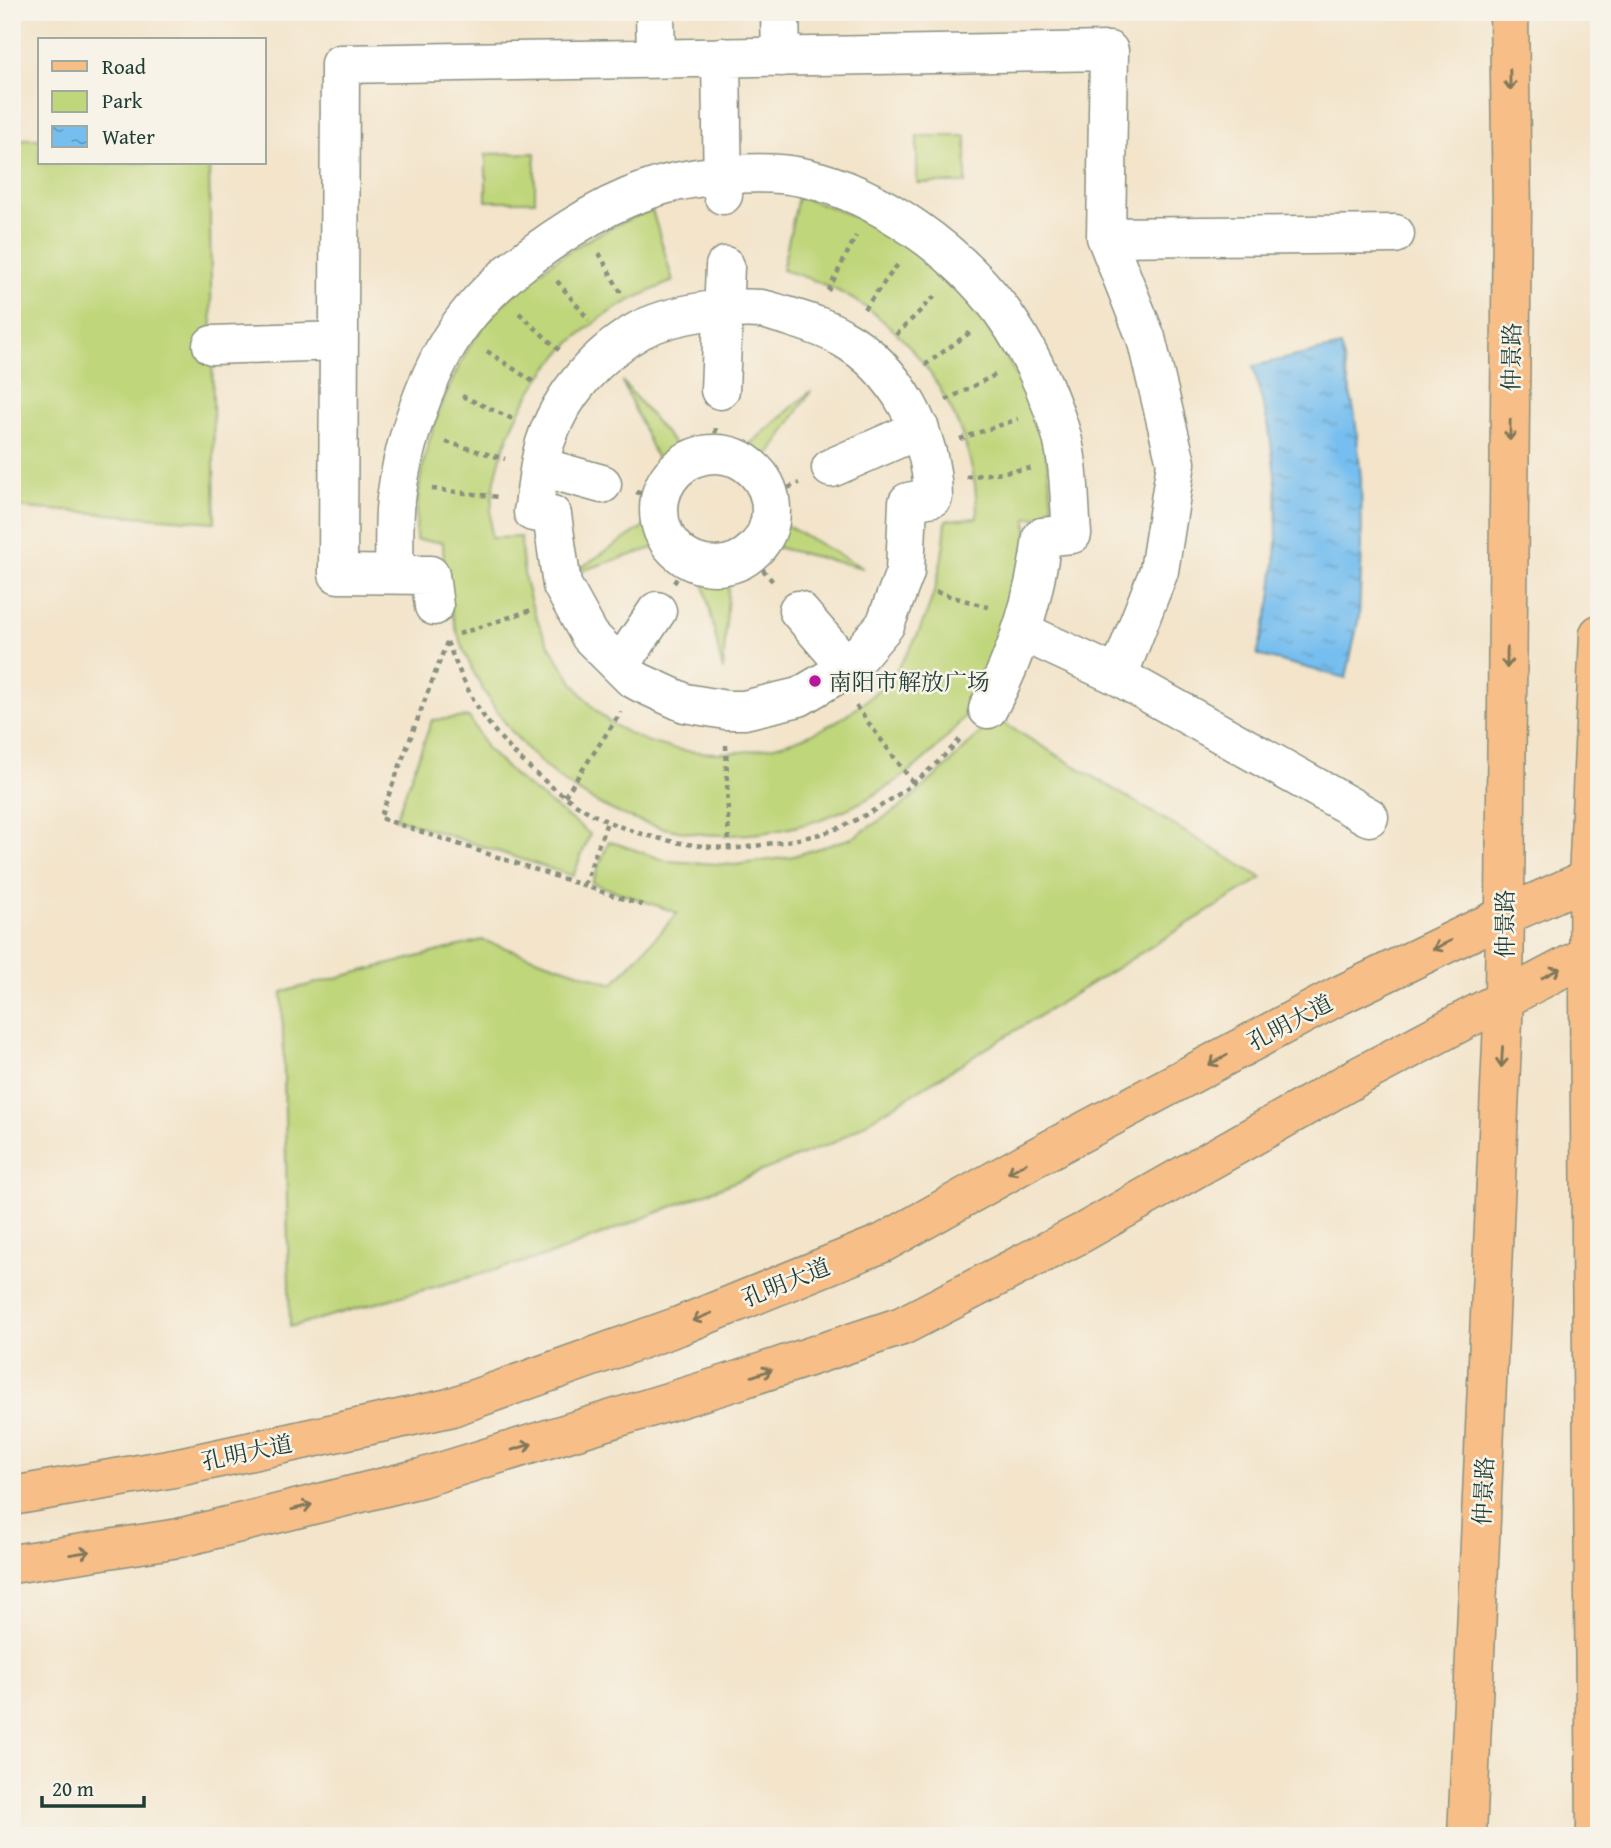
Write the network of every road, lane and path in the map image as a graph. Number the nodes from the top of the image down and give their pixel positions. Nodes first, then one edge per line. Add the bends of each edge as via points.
1 (655, 12) edge
2 (780, 12) edge
3 (1508, 12) edge
4 (721, 57) junction
5 (780, 57) junction
6 (656, 58) junction
7 (723, 186) junction
8 (858, 232) dead end
9 (1395, 234) dead end
10 (1106, 237) junction
11 (597, 249) dead end
12 (902, 258) dead end
13 (724, 266) dead end
14 (553, 277) dead end
15 (830, 287) dead end
16 (940, 290) dead end
17 (626, 303) dead end
18 (866, 307) dead end
19 (723, 309) junction
20 (515, 310) dead end
21 (592, 324) dead end
22 (975, 329) dead end
23 (897, 334) dead end
24 (339, 341) junction
25 (212, 345) dead end
26 (483, 349) dead end
27 (561, 352) dead end
28 (924, 365) dead end
29 (1001, 372) dead end
30 (536, 384) dead end
31 (720, 390) dead end
32 (459, 395) dead end
33 (946, 401) dead end
34 (1022, 418) dead end
35 (517, 421) dead end
36 (920, 429) junction
37 (963, 438) dead end
38 (442, 440) dead end
39 (501, 458) dead end
40 (541, 467) junction
41 (831, 468) dead end
42 (1035, 468) dead end
43 (974, 476) dead end
44 (602, 484) dead end
45 (431, 489) dead end
46 (491, 496) dead end
47 (394, 573) junction
48 (936, 592) dead end
49 (532, 610) dead end
50 (798, 610) dead end
51 (657, 611) dead end
52 (445, 620) junction
53 (1010, 621) junction
54 (1599, 634) edge
55 (447, 642) junction
56 (620, 666) junction
57 (848, 668) junction
58 (1118, 676) junction
59 (856, 707) dead end
60 (988, 709) joint
61 (612, 724) dead end
62 (726, 752) dead end
63 (914, 784) junction
64 (565, 796) junction
65 (1369, 817) dead end
66 (607, 822) junction
67 (729, 849) junction
68 (1594, 877) edge
69 (584, 885) junction
70 (642, 905) dead end
71 (1504, 916) junction
72 (1595, 951) edge
73 (1504, 998) junction
74 (12, 1496) edge
75 (12, 1564) edge
76 (1467, 1836) edge
77 (1596, 1836) edge

1 - 6 street
2 - 5 street
3 -> 71 main road, 仲景路 via 1512,211
4 - 5 street
4 - 6 street
4 - 7 street
5 - 10 street via 1109,51
6 - 24 street via 340,64
7 - 47 street via 650,189 599,210 506,274 468,314 440,357 409,441 396,499
7 - 53 street via 760,173 805,178 854,194 933,243 970,274 1001,310 1044,386 1060,429 1073,534 1042,537 1037,576
8 - 15 path
9 - 10 street
10 - 58 street via 1146,338 1176,463 1159,571
11 - 17 path
12 - 18 path
13 - 19 street
14 - 21 path
16 - 23 path
19 - 31 street
19 - 36 street via 762,309 843,338 896,387
19 - 40 street via 693,312 642,330 613,349 584,375 563,405 545,443
20 - 27 path
22 - 28 path
24 - 25 street
24 - 47 street via 338,574
26 - 30 path
29 - 33 path
32 - 35 path
34 - 37 path
36 - 41 street
36 - 57 street via 933,497 908,502 905,572 885,625
38 - 39 path
40 - 44 street
40 - 56 street via 533,512 552,515 562,585 590,636
42 - 43 path
45 - 46 path
47 - 52 street via 430,575
48 - 53 path
49 - 52 path
50 - 57 street
51 - 56 street
52 - 55 path
53 - 58 street
53 - 60 street via 1008,672
54 - 68 main road
55 - 64 path via 476,706 499,737 528,768
55 - 69 path via 380,818
56 - 57 street via 632,678 685,703 726,710 799,697
58 - 65 street
59 - 63 path
60 - 63 path
61 - 64 path
62 - 67 path
63 - 67 path via 840,827 793,840
64 - 66 path
66 - 67 path via 660,840
66 - 69 path
68 - 71 main road, 孔明大道
68 - 72 main road
69 - 70 path
71 - 73 main road, 仲景路
71 -> 74 main road, 孔明大道 via 1340,995 883,1242 679,1326 449,1408 174,1468
73 -> 72 main road
72 - 77 main road
75 -> 73 main road via 179,1538 421,1478 730,1384 902,1325 1082,1233
73 -> 76 main road, 仲景路

